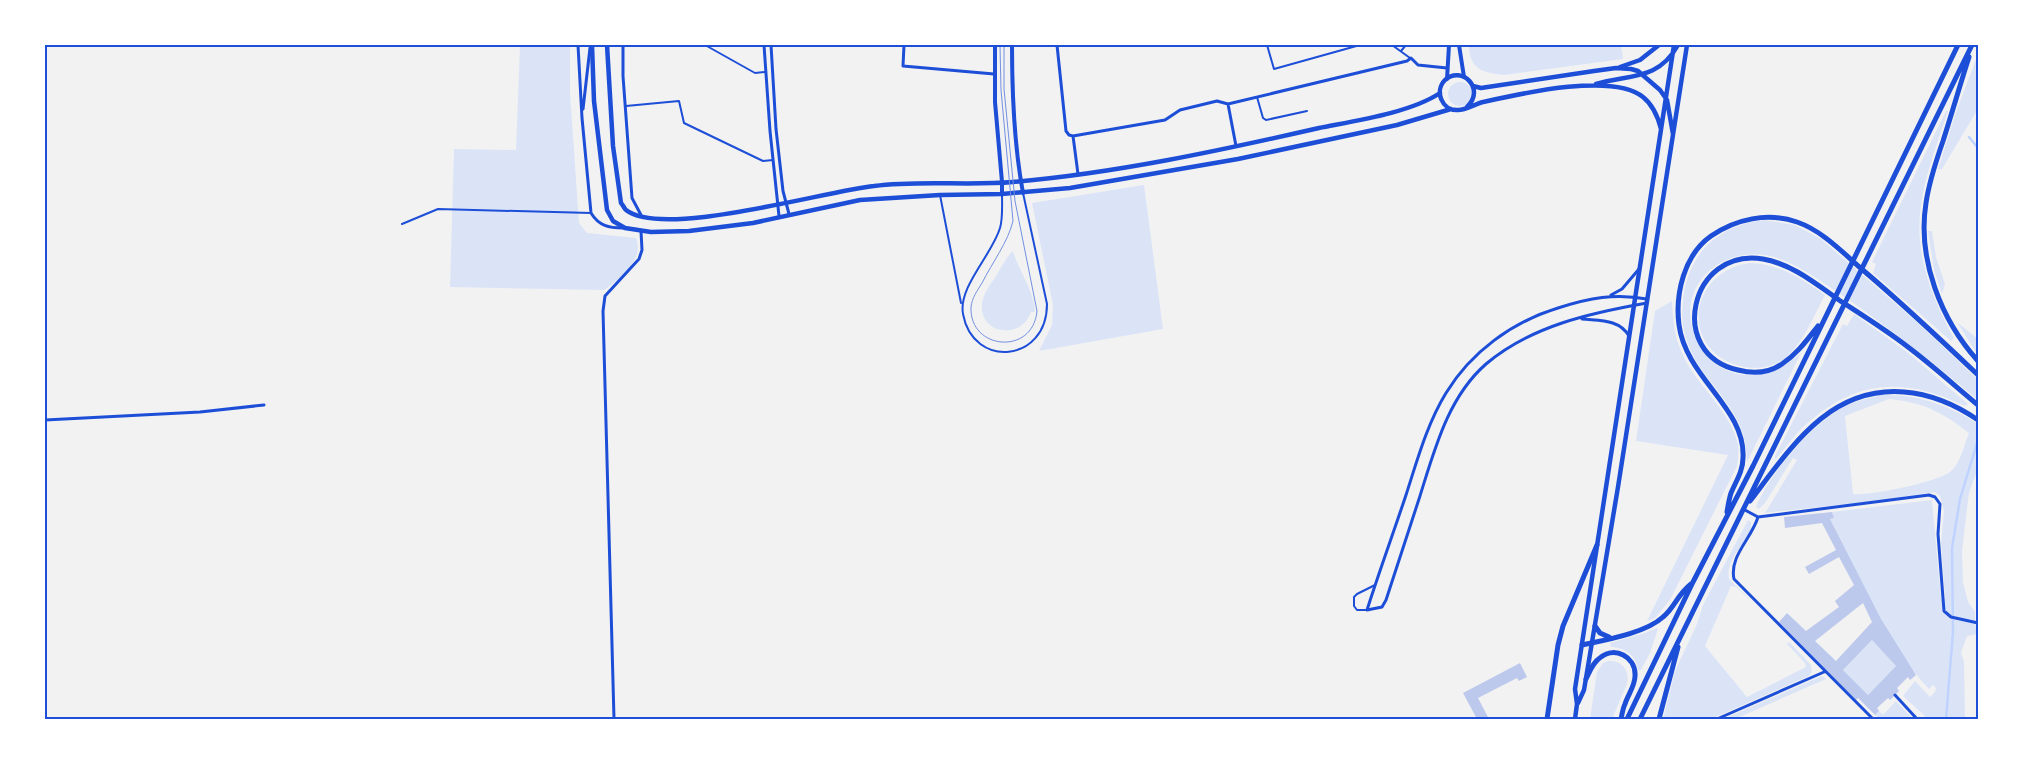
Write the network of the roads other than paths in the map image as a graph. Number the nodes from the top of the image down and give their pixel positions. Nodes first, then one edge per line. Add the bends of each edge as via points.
1 (578, 45) edge
2 (591, 45) edge
3 (607, 45) edge
4 (623, 45) edge
5 (705, 45) edge
6 (764, 45) edge
7 (771, 45) edge
8 (904, 45) edge
9 (994, 45) edge
10 (1012, 45) edge
11 (1057, 45) edge
12 (1267, 45) edge
13 (1360, 45) edge
14 (1392, 45) edge
15 (1406, 45) edge
16 (1449, 45) edge
17 (1459, 45) edge
18 (1660, 45) edge
19 (1676, 45) edge
20 (1687, 45) edge
21 (1958, 45) edge
22 (1972, 45) edge
23 (1401, 52) junction
24 (1673, 54) junction
25 (1410, 58) junction
26 (1448, 68) junction
27 (1616, 68) junction
28 (765, 72) junction
29 (994, 74) junction
30 (1642, 75) junction
31 (1464, 77) junction
32 (1447, 79) junction
33 (1592, 85) junction
34 (1473, 86) junction
35 (1440, 93) junction
36 (1257, 97) junction
37 (1667, 100) junction
38 (1228, 104) junction
39 (625, 106) junction
40 (1467, 107) junction
41 (1451, 110) junction
42 (1307, 111) dead end
43 (582, 118) junction
44 (1662, 133) junction
45 (1073, 136) junction
46 (1673, 143) junction
47 (1236, 147) junction
48 (1238, 159) junction
49 (773, 160) junction
50 (1078, 174) junction
51 (1021, 181) junction
52 (1002, 182) junction
53 (1023, 193) junction
54 (1002, 194) junction
55 (940, 195) junction
56 (785, 202) junction
57 (777, 204) junction
58 (591, 213) junction
59 (789, 214) junction
60 (642, 216) junction
61 (780, 216) junction
62 (402, 224) dead end
63 (625, 228) junction
64 (641, 231) junction
65 (1640, 267) junction
66 (1611, 296) junction
67 (1636, 297) junction
68 (1648, 301) junction
69 (962, 306) junction
70 (1634, 306) junction
71 (1579, 319) junction
72 (1823, 320) junction
73 (1630, 337) junction
74 (1978, 362) edge
75 (1978, 375) edge
76 (264, 405) dead end
77 (1978, 405) edge
78 (45, 420) edge
79 (1978, 420) edge
80 (1743, 509) junction
81 (1758, 517) junction
82 (1724, 521) junction
83 (1597, 545) joint
84 (1590, 569) junction
85 (1603, 576) junction
86 (1693, 582) junction
87 (1375, 585) junction
88 (1367, 610) junction
89 (1978, 623) edge
90 (1595, 626) junction
91 (1682, 634) junction
92 (1612, 637) junction
93 (1592, 643) junction
94 (1582, 645) junction
95 (1824, 672) junction
96 (1586, 680) junction
97 (1895, 695) dead end
98 (1577, 704) junction
99 (614, 719) edge
100 (1547, 719) edge
101 (1575, 719) edge
102 (1621, 719) edge
103 (1627, 719) edge
104 (1640, 719) edge
105 (1659, 719) edge
106 (1717, 719) edge
107 (1873, 719) edge
108 (1918, 719) edge

1 - 43 street
2 - 43 street
2 - 63 main road via 605,202 609,216
3 - 60 main road via 618,189 626,210
4 - 39 street
5 - 28 lane via 755,72
6 - 28 street
7 - 56 street
8 - 29 street via 903,66
9 - 29 street
10 - 51 street
11 - 45 street via 1066,131
12 - 13 lane via 1274,69
14 - 23 lane
15 - 23 lane
16 - 26 street
17 - 31 street
18 - 27 main road via 1640,60
19 - 24 main road
20 - 46 main road
21 - 72 main road
22 - 74 main road via 1930,183 1924,224 1934,288 1952,325
22 - 80 main road
23 - 25 lane
24 - 30 main road
24 - 37 main road
25 - 26 street via 1418,64
25 - 36 street
26 - 32 street
27 - 30 main road via 1631,69
27 - 34 main road via 1481,88
28 - 49 street
29 - 52 street
30 - 33 main road
30 - 37 main road
31 - 32 main road
31 - 34 main road
32 - 35 main road
33 - 40 main road via 1550,89
33 - 44 main road via 1624,88 1642,96 1659,118
34 - 40 main road via 1473,99
35 - 41 main road via 1442,102
35 - 47 main road via 1405,109
36 - 38 street
36 - 42 lane via 1266,120
37 - 44 main road
37 - 46 main road
38 - 45 street via 1217,101 1180,110 1165,120
38 - 47 street
39 - 49 lane via 679,101 684,123 763,161
39 - 60 street via 632,198
40 - 41 main road
41 - 48 main road via 1397,125
43 - 58 street
44 - 65 main road
45 - 50 street
46 - 68 main road
47 - 48 main road
47 - 50 main road
48 - 53 main road via 1080,187
49 - 57 street
50 - 51 main road
51 - 52 main road
51 - 53 street
52 - 54 street
52 - 56 main road via 875,186
53 - 54 main road
53 - 69 lane via 1047,304 1041,333 1018,350 993,350 973,337 967,328
54 - 55 main road
54 - 69 lane via 1000,229 965,294
55 - 59 main road via 860,200
55 - 69 lane
56 - 57 main road
56 - 59 street
57 - 60 main road via 704,217 662,219
57 - 61 street
58 - 62 lane via 438,208
58 - 63 street via 597,222 605,226
59 - 61 main road
61 - 64 main road via 719,229
63 - 64 main road
64 - 99 street via 639,259 605,296 603,311
65 - 66 street via 1622,289
65 - 67 main road
66 - 67 street
66 - 87 street via 1565,306 1526,320 1496,339 1462,371 1446,393 1427,433
67 - 68 street
67 - 70 main road
68 - 70 street
68 - 85 main road
70 - 71 street
70 - 73 main road
71 - 73 street via 1615,324 1625,329
71 - 88 street via 1550,327 1517,342 1485,365 1461,393 1441,432 1386,600 1382,607
72 - 77 main road via 1793,356 1781,365 1766,371 1746,372 1724,365 1706,351 1696,330 1694,307 1706,281 1723,266 1749,258 1775,262 1802,274 1907,346
72 - 82 main road
73 - 83 main road
75 - 82 main road via 1909,310 1813,230 1788,219 1763,217 1732,224 1709,238 1688,265 1679,292 1678,314 1681,336 1692,362 1729,412 1742,442 1741,472
76 - 78 street via 200,412
79 - 80 main road via 1940,400 1911,392 1885,391 1850,400 1826,414 1804,433
80 - 81 street
80 - 91 main road
81 - 89 street via 1929,495 1935,497 1940,504 1938,534 1944,611 1951,617
81 - 95 street via 1734,563 1734,579
82 - 86 main road
83 - 84 main road
84 - 85 main road via 1598,569
84 - 94 main road
84 - 100 main road via 1563,626
85 - 90 main road
86 - 92 main road via 1657,622 1644,629
86 - 103 main road
87 - 88 street
87 - 88 lane via 1354,597 1357,610
90 - 92 main road via 1602,635
90 - 93 main road
91 - 104 main road
91 - 105 main road
92 - 93 main road
93 - 94 main road
93 - 96 main road
94 - 98 main road
95 - 106 street
95 - 107 street
96 - 98 main road
96 - 102 main road via 1595,662 1606,654 1622,654 1631,661 1635,679
97 - 108 street
98 - 101 main road

